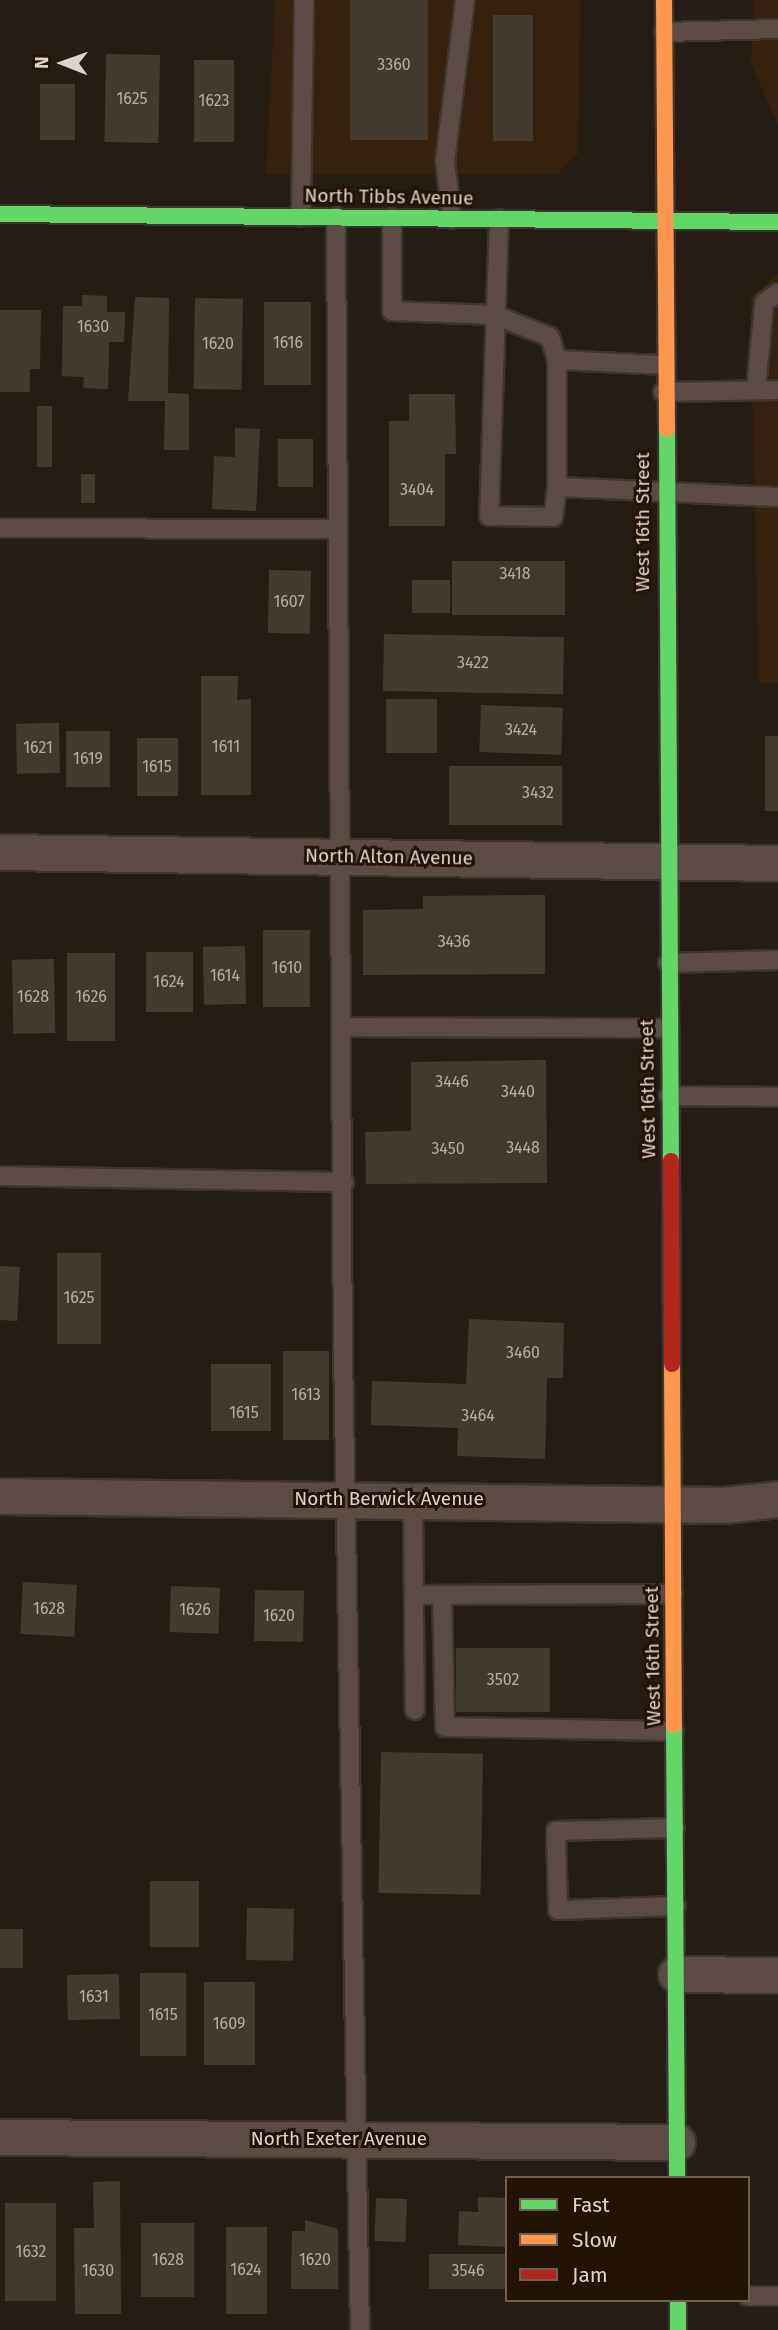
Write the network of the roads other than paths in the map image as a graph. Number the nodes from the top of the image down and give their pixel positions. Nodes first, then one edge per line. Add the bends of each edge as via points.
1 (304, 0) edge
2 (465, 0) edge
3 (664, 0) edge
4 (778, 29) edge
5 (664, 32) junction
6 (0, 214) edge
7 (301, 217) junction
8 (335, 217) junction
9 (392, 218) junction
10 (452, 219) junction
11 (499, 219) junction
12 (662, 221) junction
13 (778, 222) edge
14 (778, 293) edge
15 (494, 314) junction
16 (557, 360) junction
17 (662, 365) junction
18 (756, 390) junction
19 (778, 390) edge
20 (663, 392) junction
21 (557, 486) junction
22 (664, 491) junction
23 (778, 497) edge
24 (0, 528) edge
25 (335, 529) junction
26 (0, 852) edge
27 (343, 856) junction
28 (667, 860) junction
29 (778, 863) edge
30 (778, 960) edge
31 (668, 963) junction
32 (343, 1027) junction
33 (668, 1028) junction
34 (669, 1096) junction
35 (778, 1097) edge
36 (0, 1177) edge
37 (344, 1182) junction
38 (0, 1496) edge
39 (345, 1499) junction
40 (413, 1499) junction
41 (778, 1499) edge
42 (672, 1501) junction
43 (673, 1594) junction
44 (414, 1595) junction
45 (442, 1595) junction
46 (415, 1710) dead end
47 (674, 1731) junction
48 (675, 1828) junction
49 (676, 1906) junction
50 (676, 1974) junction
51 (778, 1975) edge
52 (0, 2137) edge
53 (359, 2140) junction
54 (677, 2142) junction
55 (677, 2176) edge
56 (750, 2296) edge
57 (778, 2296) edge
58 (678, 2302) edge
59 (360, 2330) edge
60 (678, 2330) edge

1 - 7 lane
2 - 10 lane via 445,161
3 - 5 main road, West 16th Street
4 - 5 lane
5 - 12 main road, West 16th Street
6 - 7 main road, North Tibbs Avenue
7 - 8 main road, North Tibbs Avenue
8 - 9 main road, North Tibbs Avenue
8 - 25 lane
9 - 10 main road, North Tibbs Avenue
9 - 15 lane via 392,311
10 - 11 main road, North Tibbs Avenue
11 - 12 main road, North Tibbs Avenue
11 - 15 lane
12 - 13 main road, North Tibbs Avenue
12 - 17 main road, West 16th Street
14 - 18 lane via 764,303
15 - 16 lane via 550,337
15 - 21 lane via 489,516 553,517
16 - 17 lane
16 - 21 lane
17 - 20 main road, West 16th Street
18 - 19 lane
18 - 20 lane
20 - 22 main road, West 16th Street
21 - 22 lane
22 - 23 lane
22 - 28 main road, West 16th Street
24 - 25 lane
25 - 27 lane
26 - 27 street, North Alton Avenue
27 - 28 street, North Alton Avenue
27 - 32 lane
28 - 29 street, North Alton Avenue
28 - 31 main road, West 16th Street
30 - 31 lane
31 - 33 main road, West 16th Street
32 - 33 lane
32 - 37 lane
33 - 34 main road, West 16th Street
34 - 35 lane
34 - 42 main road, West 16th Street
36 - 37 lane
37 - 39 lane
38 - 39 street, North Berwick Avenue
39 - 40 street, North Berwick Avenue
39 - 53 lane
40 - 42 street, North Berwick Avenue
40 - 44 lane
41 - 42 street, North Berwick Avenue via 724,1505
42 - 43 main road, West 16th Street
43 - 45 lane
43 - 47 main road, West 16th Street
44 - 45 lane
44 - 46 lane
45 - 47 lane via 445,1727
47 - 48 main road, West 16th Street
48 - 49 main road, West 16th Street
48 - 49 lane via 556,1831 558,1910
49 - 50 main road, West 16th Street
50 - 51 street
50 - 54 main road, West 16th Street
52 - 53 street, North Exeter Avenue
53 - 54 street, North Exeter Avenue
53 - 59 lane
54 - 55 main road, West 16th Street
56 - 57 lane
58 - 60 main road

